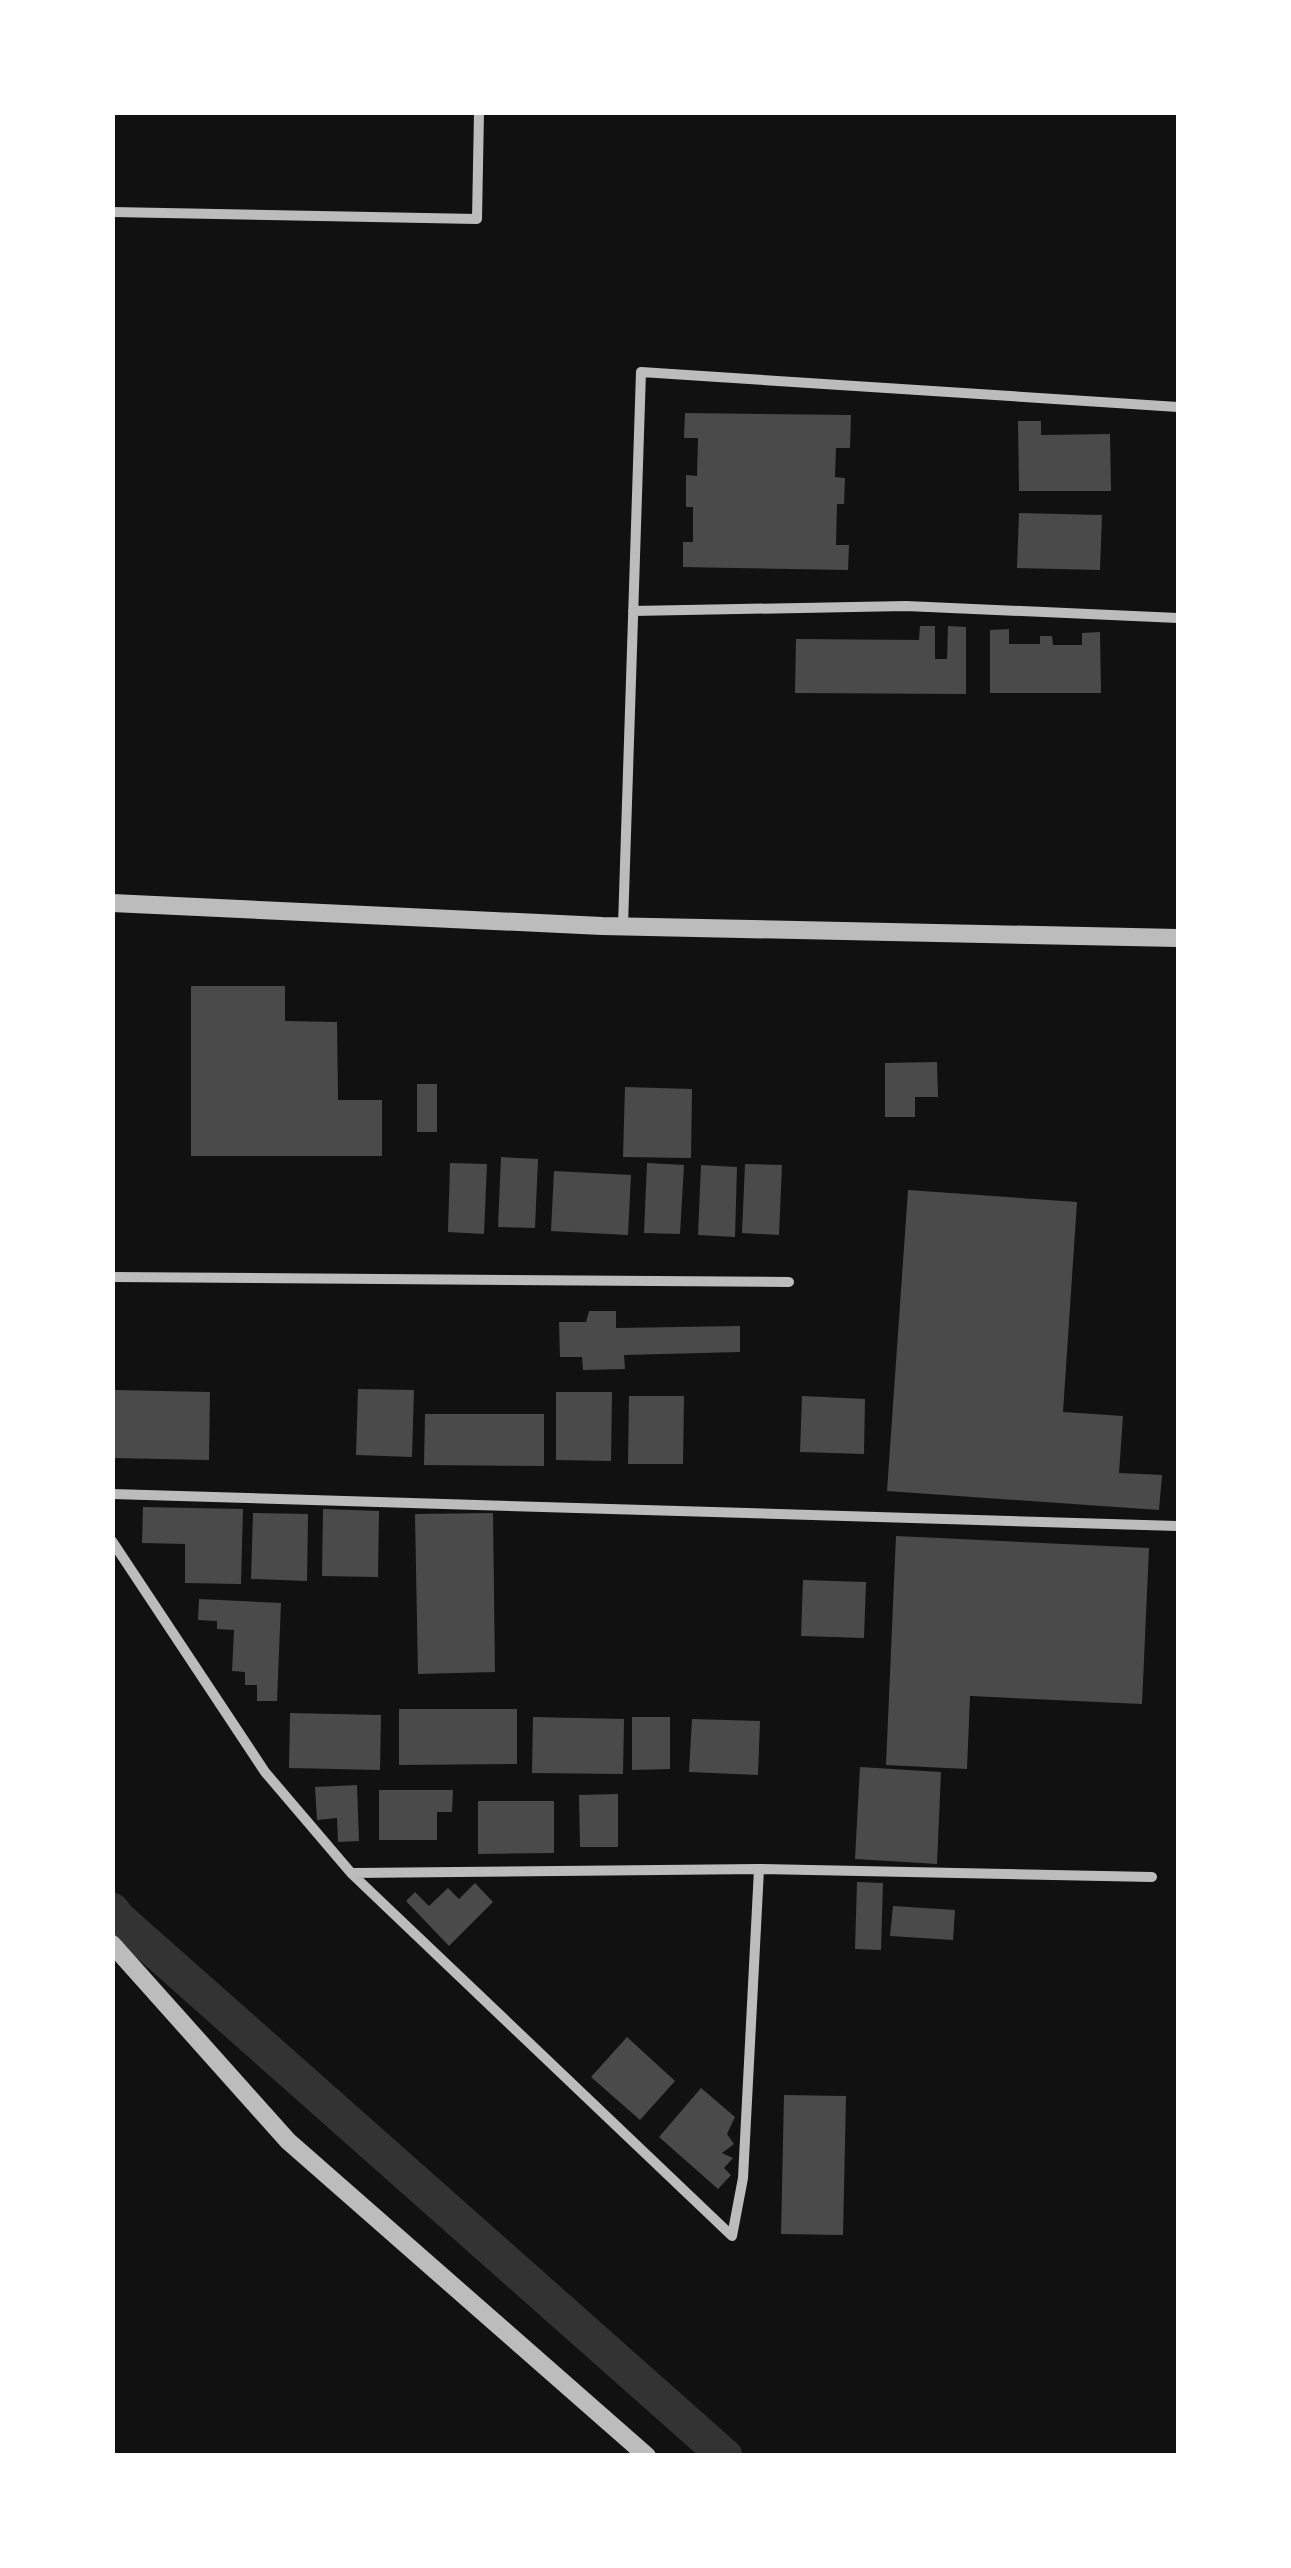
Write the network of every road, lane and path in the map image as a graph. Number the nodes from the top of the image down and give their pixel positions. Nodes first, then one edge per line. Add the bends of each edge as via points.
1 (479, 112) edge
2 (112, 212) edge
3 (1178, 407) edge
4 (633, 611) junction
5 (1178, 618) edge
6 (112, 903) edge
7 (623, 926) junction
8 (1178, 938) edge
9 (112, 1277) edge
10 (789, 1282) dead end
11 (112, 1494) edge
12 (1178, 1526) edge
13 (112, 1541) edge
14 (760, 1870) junction
15 (352, 1874) junction
16 (1152, 1877) dead end
17 (112, 1944) edge
18 (647, 2456) edge

1 - 2 street via 478,219
3 - 4 street via 641,372
4 - 5 street via 906,606
4 - 7 street
6 - 7 street
7 - 8 street
9 - 10 street
11 - 12 street
13 - 15 street via 266,1772
14 - 15 street
14 - 15 street via 743,2178 732,2236
14 - 16 street
17 - 18 street via 288,2141

